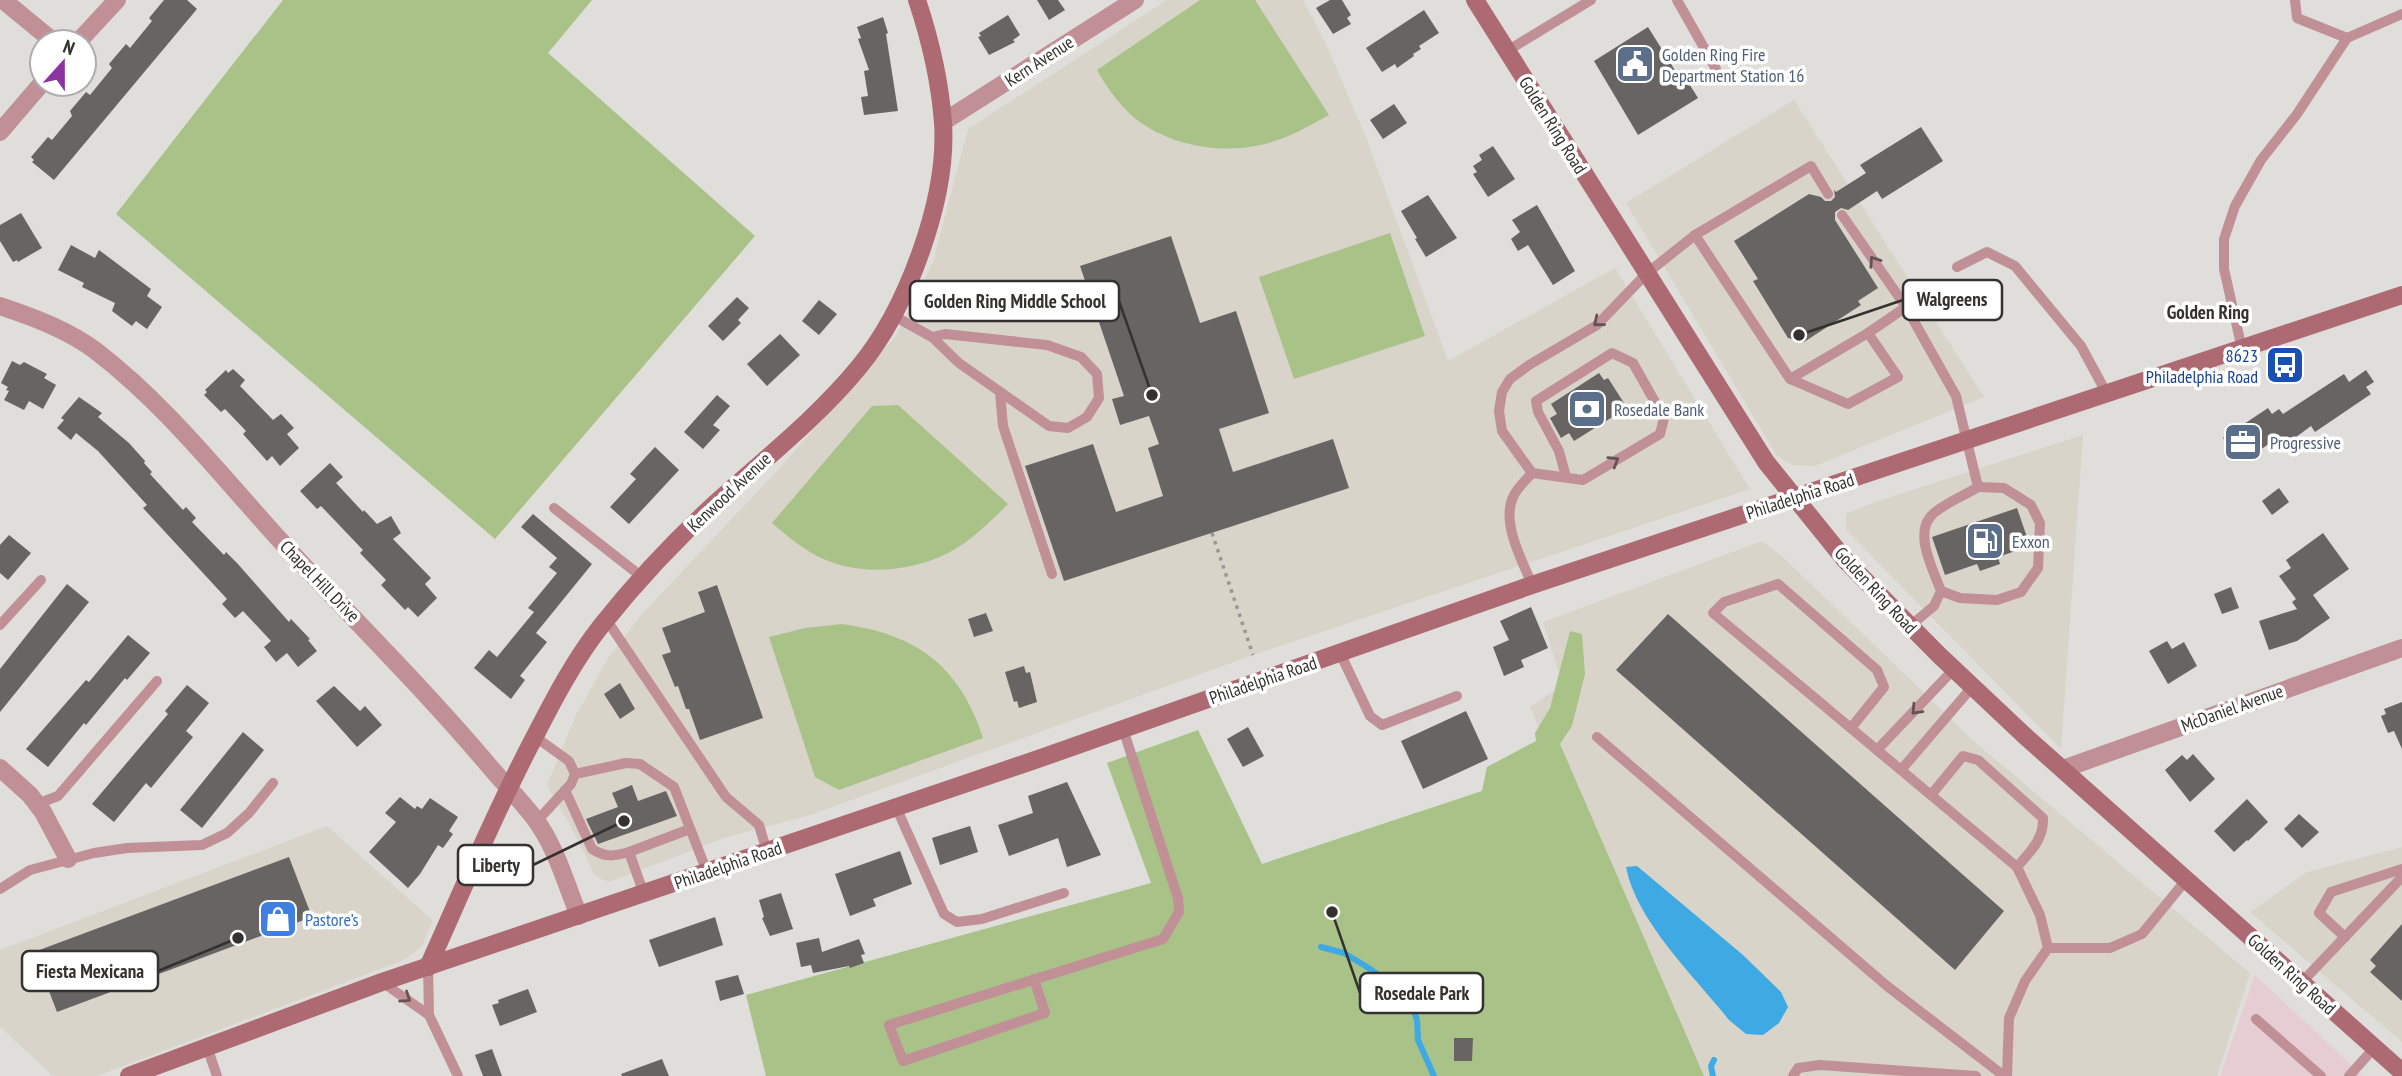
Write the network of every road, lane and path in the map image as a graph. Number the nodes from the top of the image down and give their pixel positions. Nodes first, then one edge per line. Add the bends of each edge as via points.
1 (3, 0) edge
2 (117, 0) edge
3 (917, 0) edge
4 (1135, 0) edge
5 (1475, 0) edge
6 (1591, 0) edge
7 (1677, 0) edge
8 (2295, 0) edge
9 (2402, 14) edge
10 (37, 28) edge
11 (91, 28) edge
12 (2347, 38) junction
13 (1507, 51) junction
14 (1716, 69) dead end
15 (29, 98) edge
16 (943, 122) junction
17 (0, 132) edge
18 (1828, 194) dead end
19 (1842, 215) dead end
20 (1695, 235) junction
21 (1957, 267) dead end
22 (1646, 274) junction
23 (2402, 295) edge
24 (0, 306) edge
25 (1906, 307) junction
26 (894, 316) junction
27 (1868, 333) junction
28 (932, 337) junction
29 (2242, 349) junction
30 (1790, 379) junction
31 (1000, 392) junction
32 (2107, 394) junction
33 (1965, 441) junction
34 (1532, 473) junction
35 (1566, 477) junction
36 (1978, 486) junction
37 (1794, 498) junction
38 (554, 508) dead end
39 (1212, 533) dead end
40 (1052, 574) dead end
41 (642, 577) junction
42 (41, 580) dead end
43 (1532, 585) junction
44 (1941, 591) junction
45 (606, 619) junction
46 (0, 625) edge
47 (1910, 626) junction
48 (2402, 648) edge
49 (1340, 653) junction
50 (1253, 655) dead end
51 (1954, 669) junction
52 (158, 681) dead end
53 (1973, 686) junction
54 (1457, 696) dead end
55 (1851, 728) junction
56 (1123, 729) junction
57 (534, 737) junction
58 (1597, 737) dead end
59 (1877, 750) junction
60 (0, 768) edge
61 (2063, 769) junction
62 (1901, 770) junction
63 (575, 774) junction
64 (273, 783) dead end
65 (508, 789) junction
66 (565, 790) junction
67 (1931, 795) junction
68 (37, 804) junction
69 (896, 807) junction
70 (537, 821) junction
71 (690, 829) junction
72 (629, 852) junction
73 (767, 852) junction
74 (68, 859) junction
75 (2017, 867) junction
76 (2402, 869) edge
77 (707, 872) junction
78 (2402, 877) edge
79 (2186, 880) junction
80 (0, 889) edge
81 (1064, 893) dead end
82 (644, 894) junction
83 (579, 916) junction
84 (2345, 937) junction
85 (2048, 948) junction
86 (428, 967) junction
87 (1034, 979) junction
88 (382, 982) junction
89 (2301, 983) junction
90 (429, 1014) junction
91 (2256, 1019) dead end
92 (207, 1047) junction
93 (2374, 1048) junction
94 (2402, 1072) edge
95 (129, 1076) edge
96 (217, 1076) edge
97 (458, 1076) edge
98 (1793, 1076) edge
99 (1976, 1076) edge
100 (2005, 1076) edge
101 (2320, 1076) edge
102 (2349, 1076) edge

1 - 10 street
2 - 11 street
3 - 16 main road, Kenwood Avenue
4 - 16 street, Kern Avenue
5 - 13 main road, Golden Ring Road
6 - 13 lane
7 - 14 lane
8 - 12 lane via 2297,18
9 - 12 lane
12 - 29 lane via 2261,160 2235,206 2224,239 2224,269
13 - 22 main road, Golden Ring Road
15 - 17 street
16 - 26 main road, Kenwood Avenue via 940,170 926,237
18 - 20 lane via 1811,166
25 -> 19 lane
20 - 22 lane
20 - 30 lane
21 - 32 lane via 1987,252 2015,266 2081,346
22 -> 34 lane via 1597,325 1529,365 1510,379 1502,392 1503,431
22 - 37 main road, Golden Ring Road via 1766,462
23 - 29 main road, Philadelphia Road
24 - 65 street, Chapel Hill Drive via 62,331 125,376 439,706
25 - 27 lane
25 - 33 lane via 1956,396
26 - 28 lane
26 - 41 main road, Kenwood Avenue via 871,352 839,388
27 - 30 lane
27 - 30 lane via 1898,377 1848,404
28 - 31 lane
28 - 31 lane via 945,334 1047,345 1081,357 1097,374 1099,398 1087,417 1068,428 1049,426
29 - 32 main road, Philadelphia Road
31 - 40 lane via 1003,426
32 - 33 main road, Philadelphia Road
33 - 36 lane
33 - 37 main road, Philadelphia Road
34 - 35 lane
34 - 43 lane via 1514,493 1509,510 1511,531
35 -> 35 lane via 1583,480 1660,434 1664,418 1633,363 1612,353 1536,401
36 - 44 lane via 1934,513 1924,525
36 - 44 lane via 2004,488 2031,505 2040,523 2038,568 2021,592 1997,600 1960,598
37 - 43 main road, Philadelphia Road
37 - 47 main road, Golden Ring Road via 1846,561
38 - 41 lane
39 - 50 path
41 - 45 main road, Kenwood Avenue
42 - 46 lane
43 - 49 main road, Philadelphia Road
44 - 47 lane via 1934,606
45 - 57 main road, Kenwood Avenue
45 - 73 lane via 726,797 759,825
47 - 51 main road, Golden Ring Road
48 - 61 street, McDaniel Avenue
49 - 54 lane via 1370,716 1381,725
49 - 56 main road, Philadelphia Road
51 - 53 main road, Golden Ring Road
51 -> 59 lane
52 - 68 lane via 58,796
53 - 61 main road, Golden Ring Road
53 - 62 lane
55 - 55 lane via 1884,687 1877,670 1778,584 1724,602 1713,613
55 - 59 lane
56 - 69 main road, Philadelphia Road
56 - 87 lane via 1175,883 1179,912 1163,939
57 - 63 lane via 569,761
57 - 65 main road, Kenwood Avenue
58 - 100 lane via 1887,986
59 - 62 lane
60 - 68 street
61 - 79 main road, Golden Ring Road
62 - 67 lane
63 - 66 lane
63 - 71 lane via 640,764 674,787
64 - 74 lane via 227,834 202,845 127,848
65 - 70 street, Chapel Hill Drive
65 - 86 main road, Kenwood Avenue
66 - 70 lane
66 - 72 lane via 592,849 612,857
67 - 75 lane
67 - 75 lane via 1963,756 1978,760 2043,818 2044,831
68 - 74 street
69 - 73 main road, Philadelphia Road
69 - 81 lane via 944,914 957,922 982,919
70 - 83 street, Chapel Hill Drive
71 - 72 lane
71 - 77 lane
72 - 82 lane
73 - 77 main road, Philadelphia Road
74 - 80 lane via 30,870
75 - 85 lane via 2040,915
76 - 84 lane via 2331,892 2319,913
77 - 82 main road, Philadelphia Road
78 - 84 lane
79 - 85 lane via 2143,934 2110,948
79 - 89 main road, Golden Ring Road
82 - 83 main road, Philadelphia Road
83 - 86 main road, Philadelphia Road
84 - 89 lane
85 - 100 lane via 2025,981 2009,1018
86 - 88 main road, Philadelphia Road
86 - 90 lane
87 - 87 lane via 1045,1013 902,1061 889,1025
88 -> 90 lane
88 - 92 main road, Philadelphia Road
89 - 93 main road, Golden Ring Road
90 - 97 lane
91 - 101 lane
92 - 95 main road, Philadelphia Road
92 - 96 lane
93 - 94 main road, Golden Ring Road
93 - 102 lane
98 - 99 lane via 1798,1068 1820,1065

